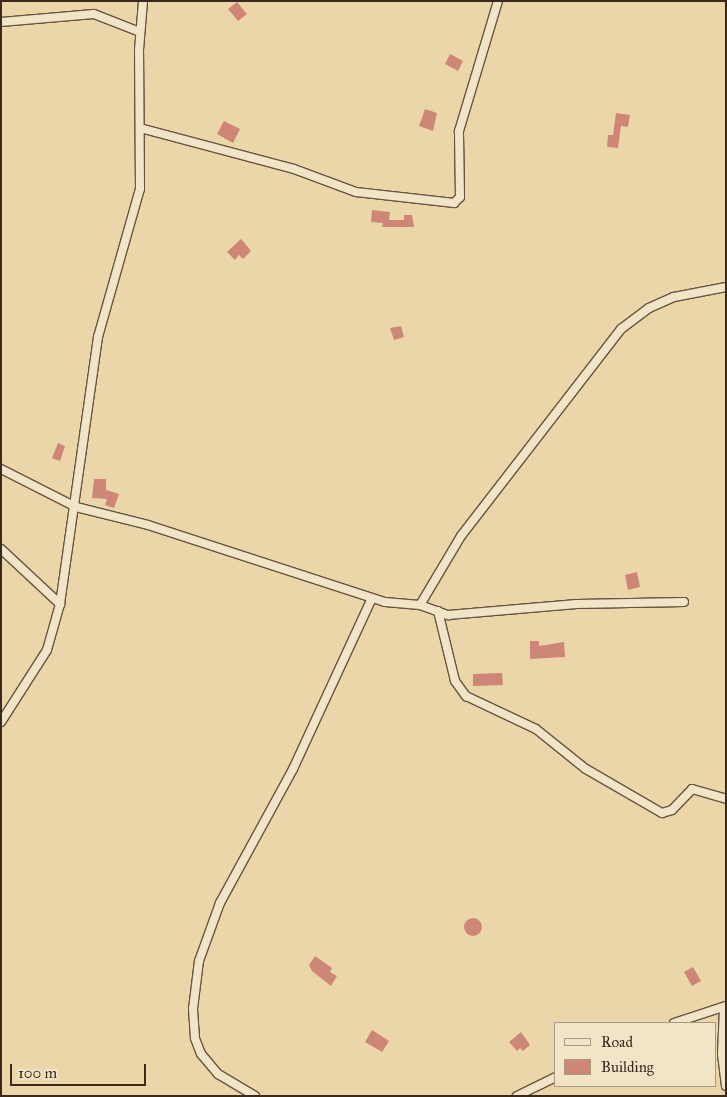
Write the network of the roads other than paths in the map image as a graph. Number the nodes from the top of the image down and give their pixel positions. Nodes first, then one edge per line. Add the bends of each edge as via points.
1 (143, 1) edge
2 (498, 1) edge
3 (1, 22) edge
4 (140, 32) junction
5 (140, 128) junction
6 (726, 287) edge
7 (1, 469) edge
8 (76, 507) junction
9 (1, 549) edge
10 (372, 598) junction
11 (684, 602) dead end
12 (60, 604) junction
13 (420, 605) junction
14 (438, 611) junction
15 (1, 722) edge
16 (726, 799) edge
17 (725, 1006) edge
18 (677, 1022) edge
19 (554, 1077) edge
20 (726, 1086) edge
21 (255, 1096) edge
22 (517, 1096) edge

1 - 4 street
2 - 5 street via 460,125 460,197 454,203 356,192 294,169
3 - 4 street via 94,14
4 - 5 street
5 - 8 street via 138,198 98,337
6 - 13 street via 674,297 649,308 621,329 462,536
7 - 8 street
8 - 10 street via 148,525
8 - 12 street
9 - 12 street
10 - 13 street
10 - 21 street via 293,769 220,903 199,961 193,1009 195,1038 201,1054 218,1074
11 - 14 street via 577,604 462,616
12 - 15 street via 47,650
13 - 14 street
14 - 16 street via 455,681 466,696 536,730 586,768 662,813 672,810 692,789
17 - 18 street
17 - 20 street via 722,1054
19 - 22 street

